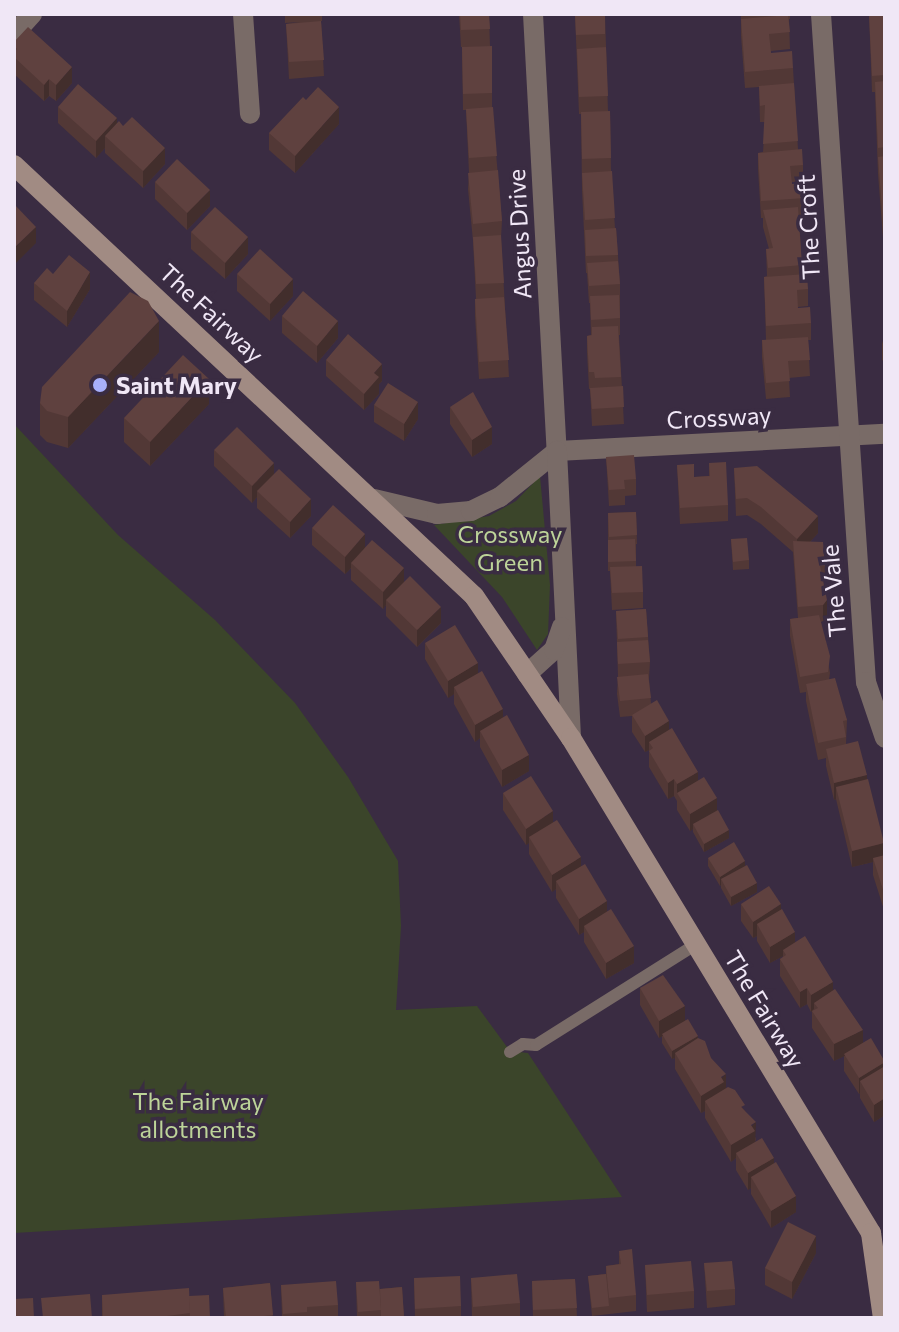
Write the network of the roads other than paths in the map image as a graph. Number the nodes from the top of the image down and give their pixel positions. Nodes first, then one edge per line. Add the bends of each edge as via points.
1 (32, 14) edge
2 (243, 14) edge
3 (533, 14) edge
4 (821, 14) edge
5 (14, 34) edge
6 (250, 114) dead end
7 (14, 165) edge
8 (885, 434) edge
9 (847, 436) junction
10 (557, 451) junction
11 (374, 499) junction
12 (565, 606) junction
13 (527, 674) junction
14 (571, 738) junction
15 (885, 738) edge
16 (695, 945) junction
17 (510, 1052) dead end
18 (881, 1258) edge
19 (883, 1318) edge

1 - 5 street
2 - 6 street
3 - 10 street, Angus Drive
4 - 9 street, The Croft
7 - 11 street, The Fairway
8 - 9 street, Crossway
9 - 10 street, Crossway
9 - 15 street, The Vale via 866,682
10 - 11 street, The Fairway via 500,497 471,511 437,514
10 - 12 street, The Fairway
11 - 13 street, The Fairway via 474,596
12 - 13 street, The Fairway via 554,650
12 - 14 street, The Fairway
13 - 14 street, The Fairway
14 - 16 street, The Fairway
16 - 17 lane via 536,1045 523,1044
16 - 18 street, The Fairway via 871,1233
18 - 19 street, The Fairway

